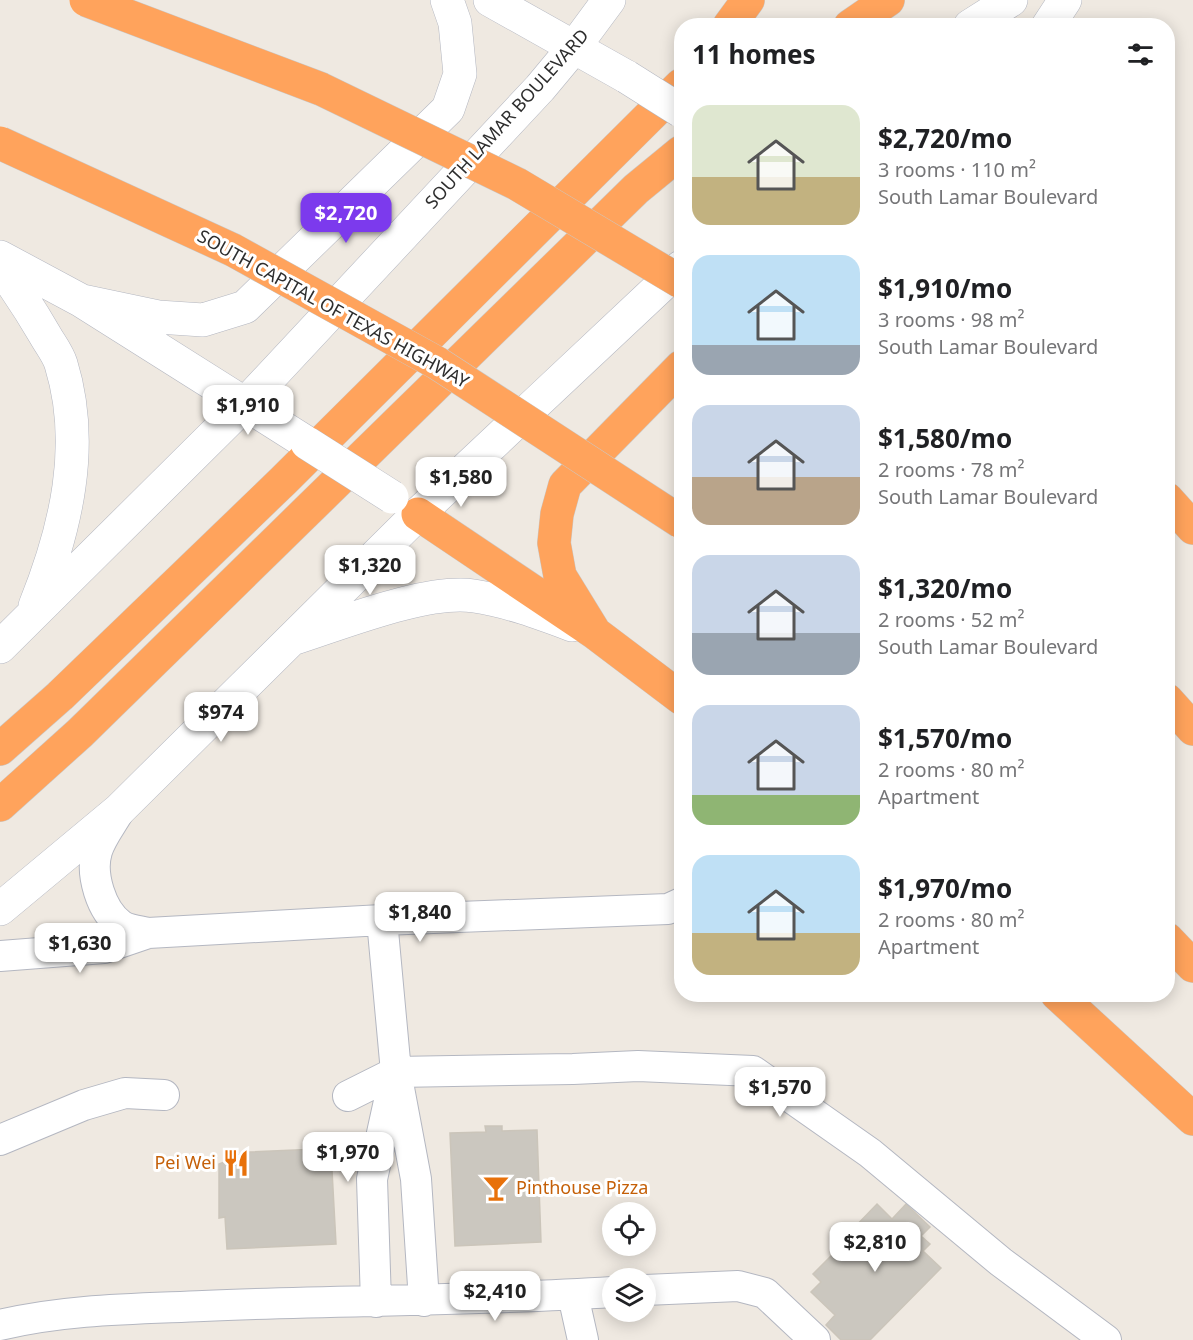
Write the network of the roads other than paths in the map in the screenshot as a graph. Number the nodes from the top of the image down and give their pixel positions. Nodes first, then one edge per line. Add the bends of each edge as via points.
1 (86, 0) edge
2 (447, 0) edge
3 (490, 0) edge
4 (609, 0) edge
5 (748, 0) edge
6 (888, 0) edge
7 (1011, 0) edge
8 (1065, 0) edge
9 (735, 18) edge
10 (862, 18) edge
11 (983, 18) edge
12 (1053, 18) edge
13 (575, 46) junction
14 (674, 92) edge
15 (674, 107) edge
16 (0, 143) edge
17 (674, 158) edge
18 (0, 257) edge
19 (0, 266) edge
20 (674, 273) edge
21 (674, 278) edge
22 (82, 301) junction
23 (674, 374) edge
24 (245, 404) junction
25 (405, 505) junction
26 (1175, 508) edge
27 (674, 517) edge
28 (1193, 528) edge
29 (29, 619) junction
30 (595, 633) junction
31 (287, 641) junction
32 (0, 647) edge
33 (674, 693) edge
34 (1175, 709) edge
35 (1193, 729) edge
36 (0, 749) edge
37 (0, 805) edge
38 (119, 810) junction
39 (674, 906) edge
40 (0, 909) edge
41 (382, 920) junction
42 (148, 933) junction
43 (1175, 947) edge
44 (0, 956) edge
45 (1193, 966) edge
46 (1066, 1002) edge
47 (396, 1072) junction
48 (164, 1095) dead end
49 (348, 1096) dead end
50 (1193, 1119) edge
51 (0, 1140) edge
52 (656, 1290) edge
53 (602, 1294) edge
54 (573, 1295) junction
55 (424, 1301) junction
56 (376, 1302) junction
57 (0, 1325) edge
58 (583, 1340) edge
59 (815, 1340) edge
60 (1106, 1340) edge

1 - 21 highway, bridge via 321,89 517,184
2 - 22 main road via 455,23 460,74 448,109 244,307 203,320 158,317
3 - 13 main road
4 - 13 main road, SOUTH LAMAR BOULEVARD
5 - 9 highway
6 - 10 highway
7 - 11 main road
8 - 12 main road
13 - 15 main road, bridge
13 - 24 main road, SOUTH LAMAR BOULEVARD
14 - 36 highway via 283,481
16 - 27 highway, SOUTH CAPITAL OF TEXAS HIGHWAY, bridge via 233,250 427,357
17 - 37 highway via 636,189 80,733
18 - 22 main road
19 - 29 main road via 60,362 74,431 67,506 50,569
20 - 25 main road
22 - 24 main road
23 - 30 highway via 565,485 556,514 554,543 560,576
24 - 25 main road, bridge
24 - 29 main road, SOUTH LAMAR BOULEVARD
25 - 30 highway
25 - 31 main road
26 - 28 highway
29 - 32 main road, SOUTH LAMAR BOULEVARD
30 - 31 main road via 520,606 472,596 430,598
30 - 33 highway
31 - 38 main road
34 - 35 highway
38 - 40 main road
38 - 42 street via 97,852 96,877 112,917 123,926
39 - 41 street
41 - 42 street
41 - 47 street
42 - 44 street via 104,948
43 - 45 highway
46 - 50 highway
47 - 49 street
47 - 55 street via 416,1179
47 - 56 street via 372,1179
47 - 60 street via 638,1066 753,1071 870,1153 1001,1262
48 - 51 street via 125,1093 84,1105
52 - 59 street via 738,1286 765,1293
53 - 54 street
54 - 55 street
54 - 58 street
55 - 56 street
56 - 57 street via 93,1311 42,1315

